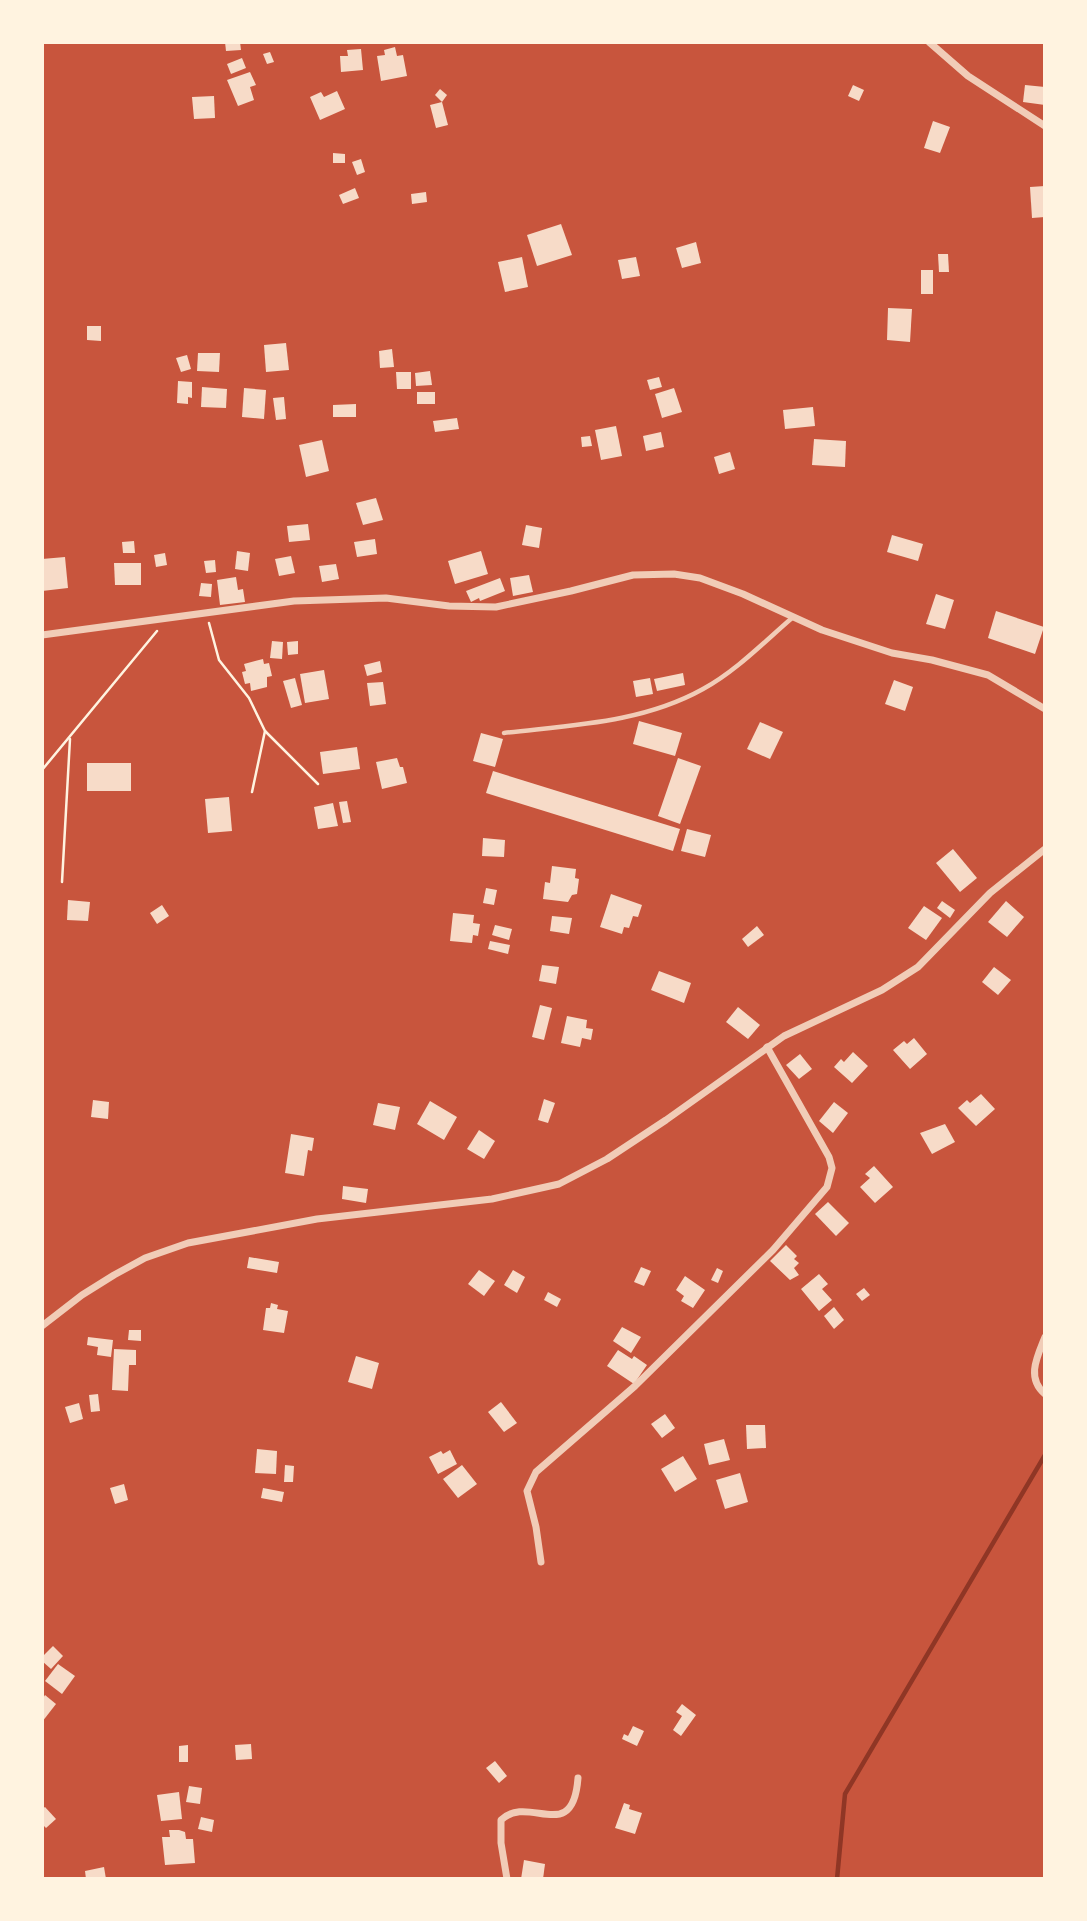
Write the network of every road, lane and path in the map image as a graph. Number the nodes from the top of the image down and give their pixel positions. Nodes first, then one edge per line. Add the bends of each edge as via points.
1 (929, 42) edge
2 (1045, 126) edge
3 (206, 613) junction
4 (169, 618) junction
5 (792, 618) junction
6 (42, 635) edge
7 (1045, 709) edge
8 (265, 732) junction
9 (504, 733) dead end
10 (70, 739) junction
11 (42, 770) edge
12 (318, 784) dead end
13 (251, 792) dead end
14 (1045, 849) edge
15 (62, 882) dead end
16 (767, 1047) junction
17 (42, 1326) edge
18 (1045, 1337) edge
19 (1045, 1394) edge
20 (541, 1562) dead end
21 (579, 1778) dead end
22 (507, 1879) edge

1 - 2 street via 968,76
3 - 4 street
3 - 5 street via 294,601 386,598 496,607 633,575 674,574 743,594
3 - 8 path via 219,660 249,698
4 - 6 street
4 - 10 path
5 - 7 street via 892,653 988,675
5 - 9 lane via 705,688 674,702 621,720
8 - 12 path
8 - 13 path
10 - 11 path
10 - 15 path
14 - 16 street via 990,893 918,967
16 - 17 street via 647,1133 559,1184 492,1199 317,1219 188,1243 114,1275
16 - 20 street via 829,1157 832,1168 827,1187 773,1250 652,1370 536,1472 527,1491
18 - 19 street via 1033,1376
21 - 22 street via 574,1801 562,1814 520,1812 501,1820

